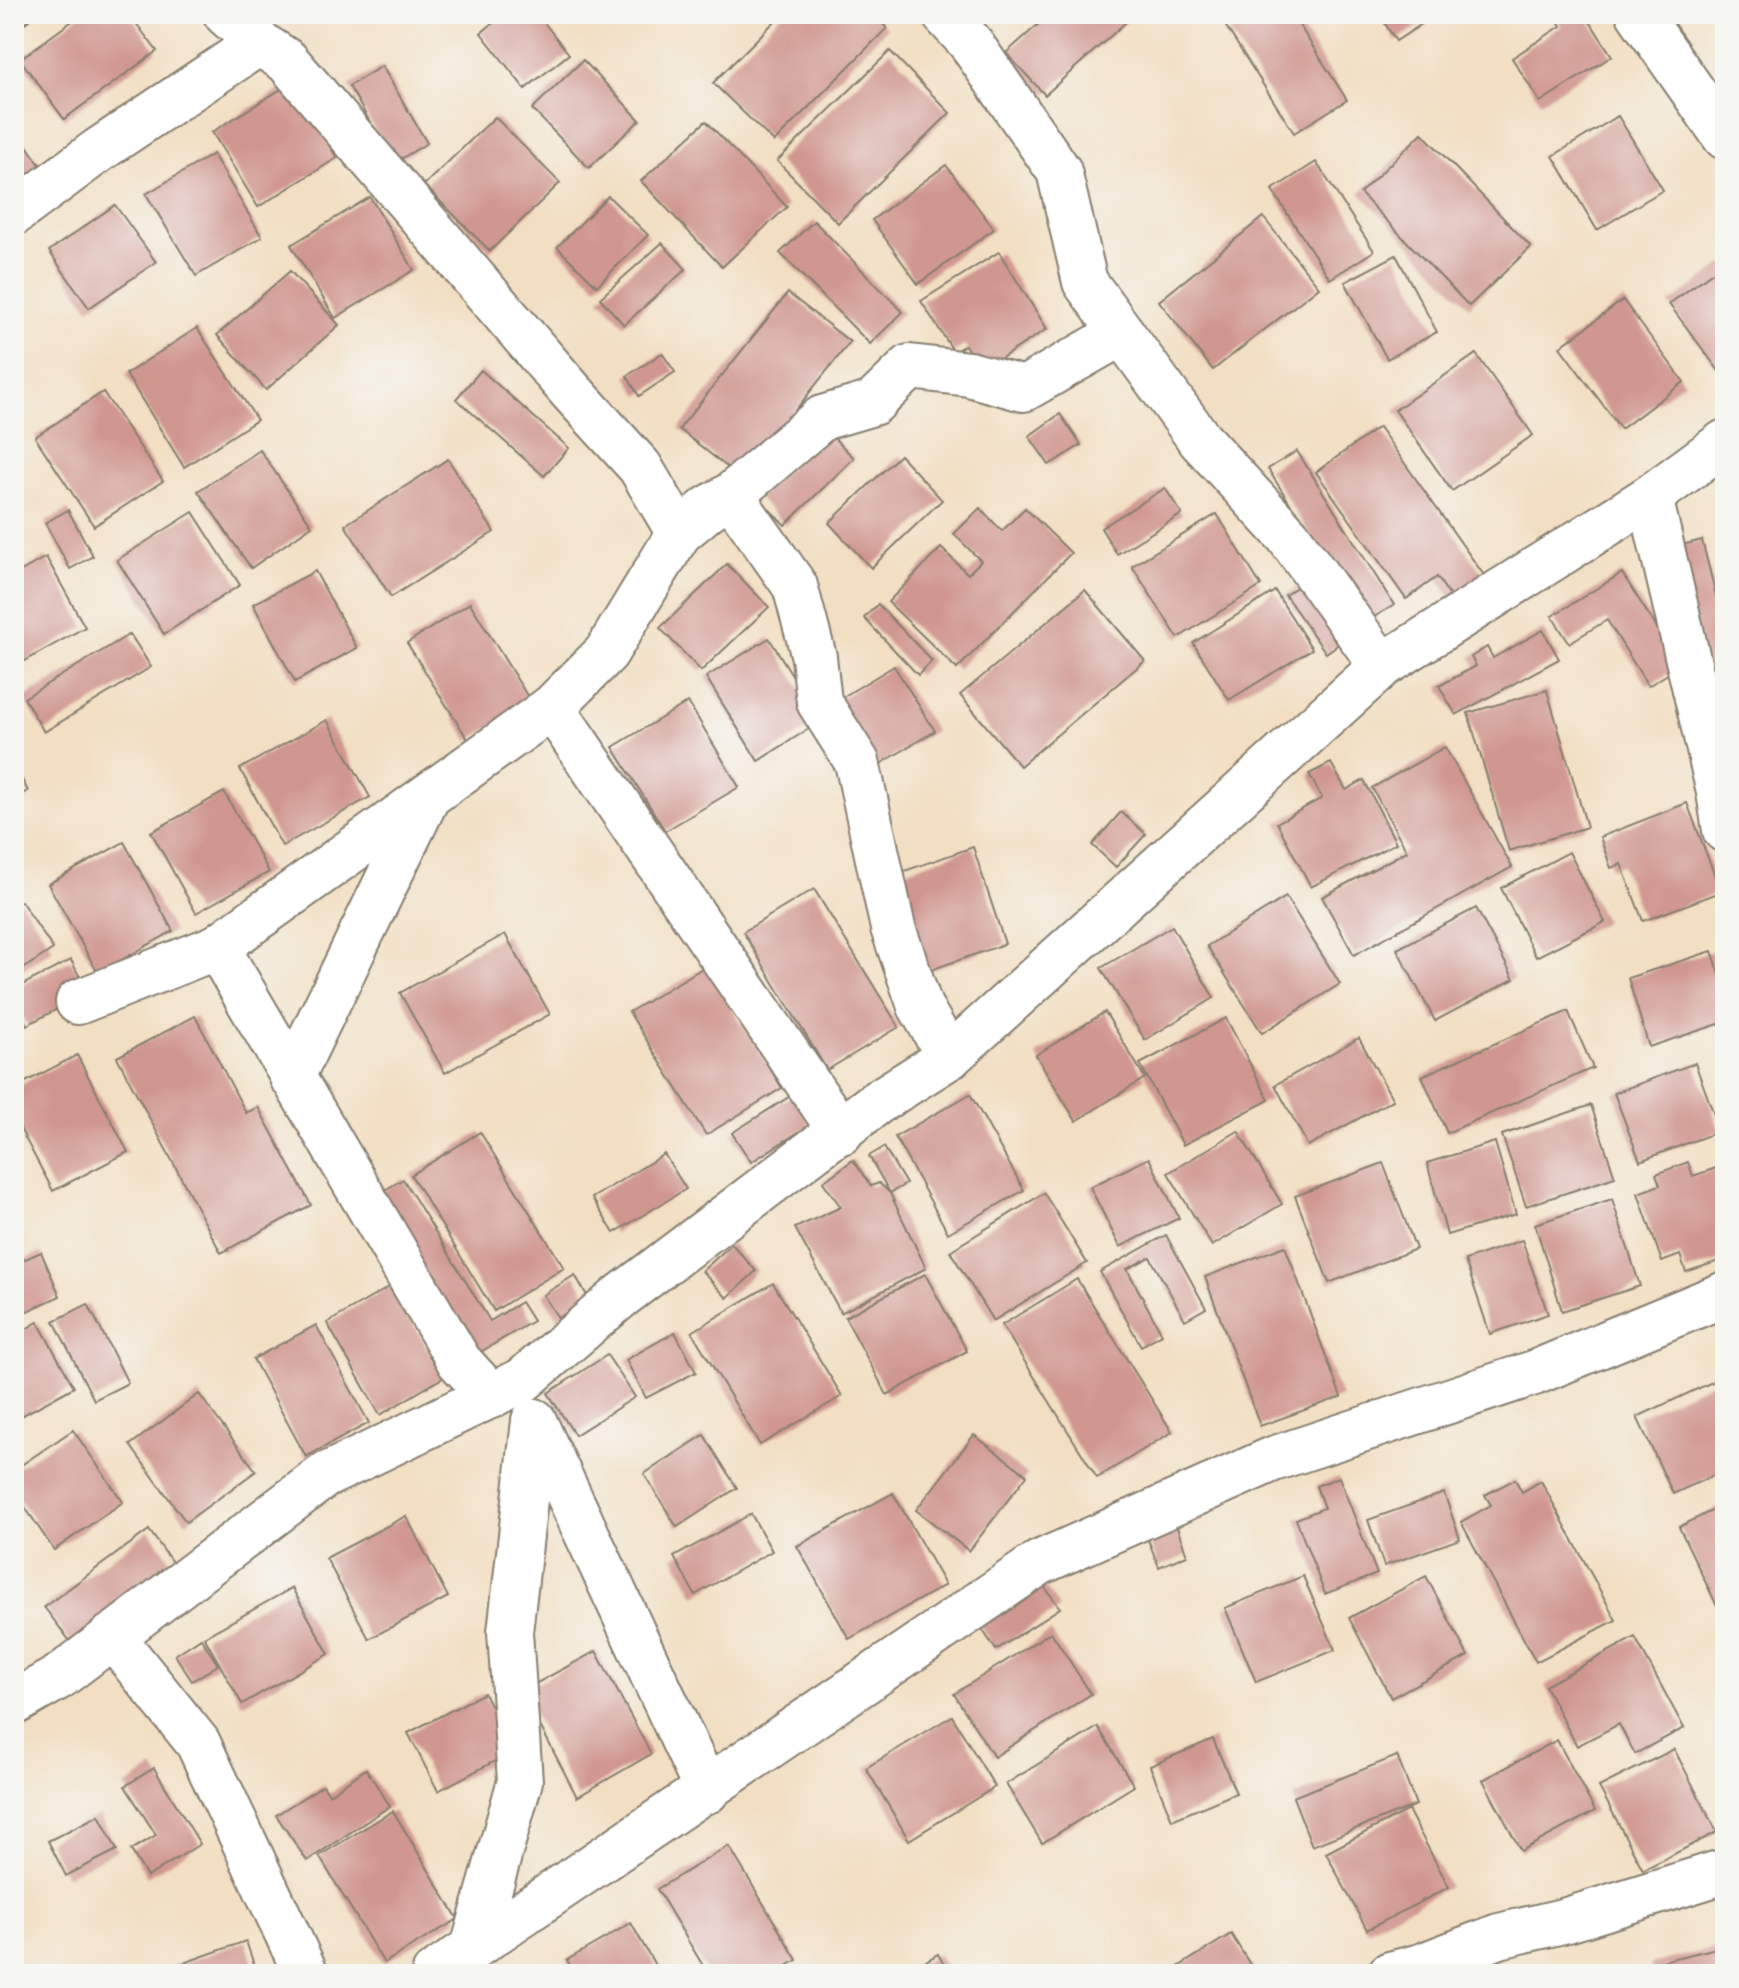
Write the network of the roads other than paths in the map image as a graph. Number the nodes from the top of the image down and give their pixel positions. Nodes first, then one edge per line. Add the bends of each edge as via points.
1 (226, 14) edge
2 (944, 14) edge
3 (1639, 14) edge
4 (259, 43) junction
5 (1725, 137) edge
6 (14, 213) edge
7 (1122, 333) junction
8 (1725, 442) edge
9 (731, 495) junction
10 (1650, 497) junction
11 (679, 533) junction
12 (1382, 666) junction
13 (552, 707) junction
14 (429, 795) junction
15 (1725, 830) edge
16 (217, 947) junction
17 (78, 1002) dead end
18 (949, 1057) junction
19 (292, 1077) junction
20 (841, 1132) junction
21 (1725, 1294) edge
22 (516, 1399) junction
23 (112, 1636) junction
24 (14, 1703) edge
25 (707, 1791) junction
26 (1725, 1871) edge
27 (473, 1948) junction
28 (306, 1974) edge
29 (434, 1974) edge
30 (1390, 1974) edge

1 - 4 street
2 - 7 street via 969,41 1059,171 1085,282
3 - 5 street
4 - 6 street
4 - 11 street via 287,61 640,467
7 - 9 street via 1024,389 969,374 910,367 873,403 822,418
7 - 12 street via 1200,440 1288,536
8 - 10 street
9 - 11 street
9 - 18 street via 795,586 814,657 819,702 857,762 893,928 920,1006
10 - 12 street
10 - 15 street
11 - 13 street via 606,653
12 - 18 street
13 - 14 street
13 - 20 street
14 - 16 street
14 - 19 street
16 - 17 street
16 - 19 street
18 - 20 street
19 - 22 street via 459,1361
20 - 22 street via 620,1297
21 - 25 street via 1534,1373 1273,1459 1039,1563
22 - 23 street via 324,1476
22 - 25 street
22 - 27 street via 510,1632 520,1781
23 - 24 street
23 - 28 street via 198,1743
25 - 27 street
26 - 30 street via 1499,1936
27 - 29 street

